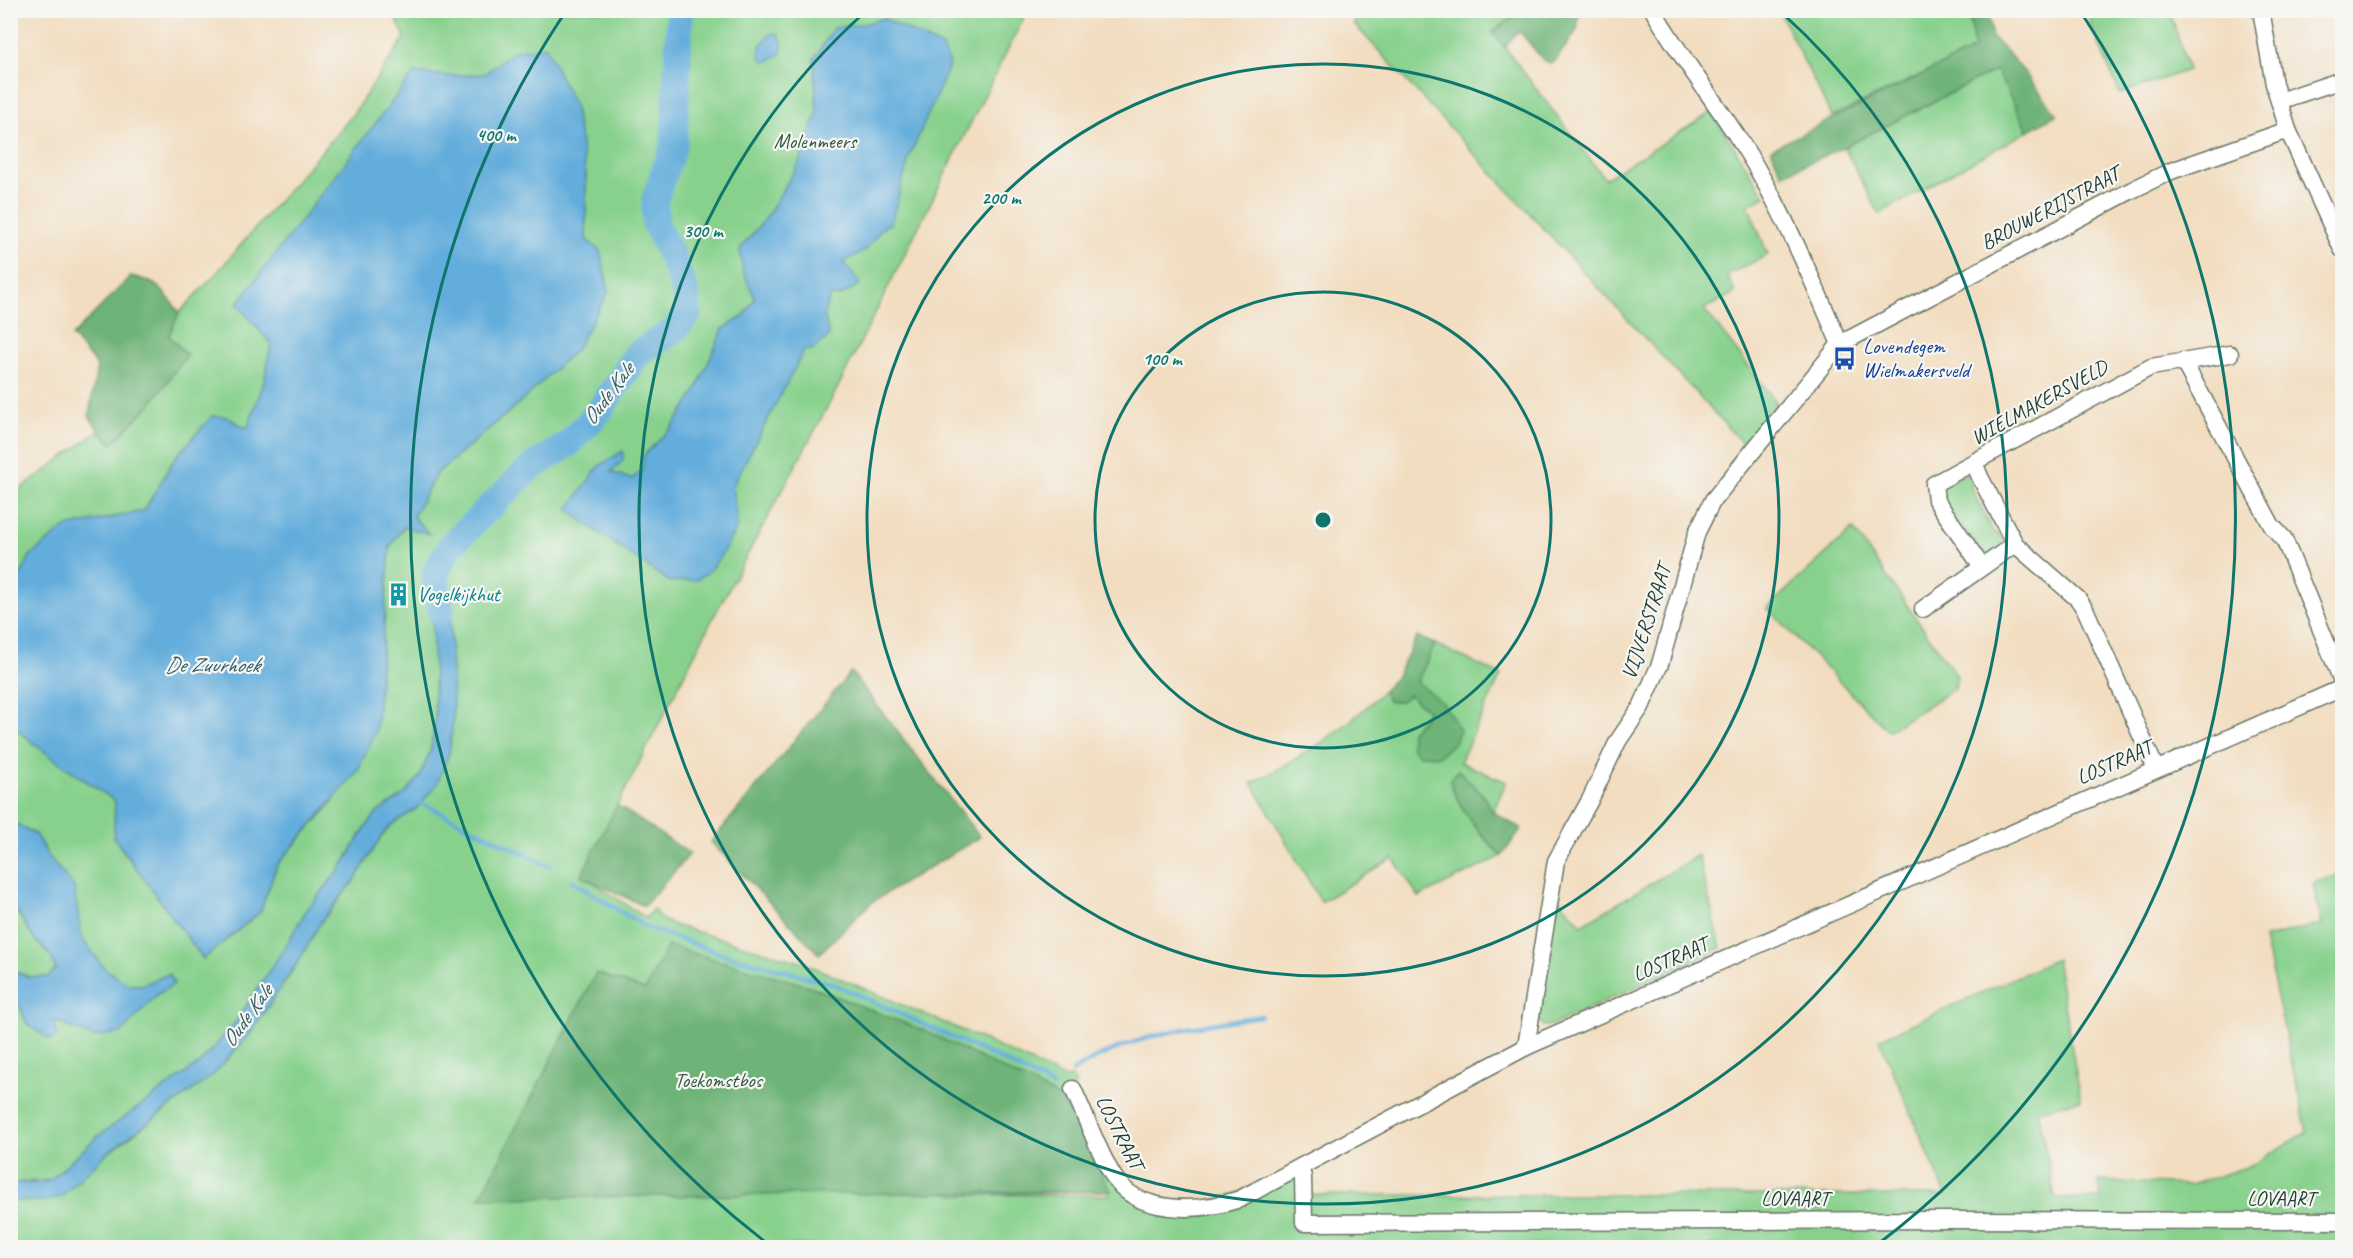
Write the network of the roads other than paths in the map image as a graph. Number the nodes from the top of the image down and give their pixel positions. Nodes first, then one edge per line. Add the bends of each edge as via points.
1 (1653, 10) edge
2 (2261, 10) edge
3 (2343, 80) edge
4 (2279, 101) junction
5 (2288, 129) junction
6 (2343, 249) edge
7 (1840, 344) junction
8 (2230, 354) dead end
9 (2183, 362) junction
10 (1974, 462) junction
11 (2015, 544) junction
12 (1982, 567) junction
13 (1923, 609) dead end
14 (2343, 681) edge
15 (2343, 688) edge
16 (2156, 769) junction
17 (1526, 1047) junction
18 (1073, 1089) dead end
19 (1299, 1168) junction
20 (2343, 1221) edge

1 - 7 street via 1779,207
2 - 4 street
3 - 4 street
4 - 5 street
5 - 6 street
5 - 7 street, BROUWERIJSTRAAT via 2171,171
7 - 17 street, VIJVERSTRAAT via 1713,500 1696,531 1660,664 1641,707 1618,741 1556,861
8 - 9 street, WIELMAKERSVELD
9 - 10 street, WIELMAKERSVELD via 2151,367
9 - 14 street via 2272,526 2284,539
10 - 11 street, WIELMAKERSVELD
10 - 12 street via 1934,484 1934,489 1936,500
11 - 12 street
11 - 16 street, WIELMAKERSVELD via 2079,599
12 - 13 street
15 - 16 street, LOSTRAAT
16 - 17 street, LOSTRAAT
17 - 19 street, LOSTRAAT
18 - 19 street, LOSTRAAT via 1112,1176 1138,1198 1176,1208 1221,1206
19 - 20 street, LOVAART via 1303,1177 1304,1223

